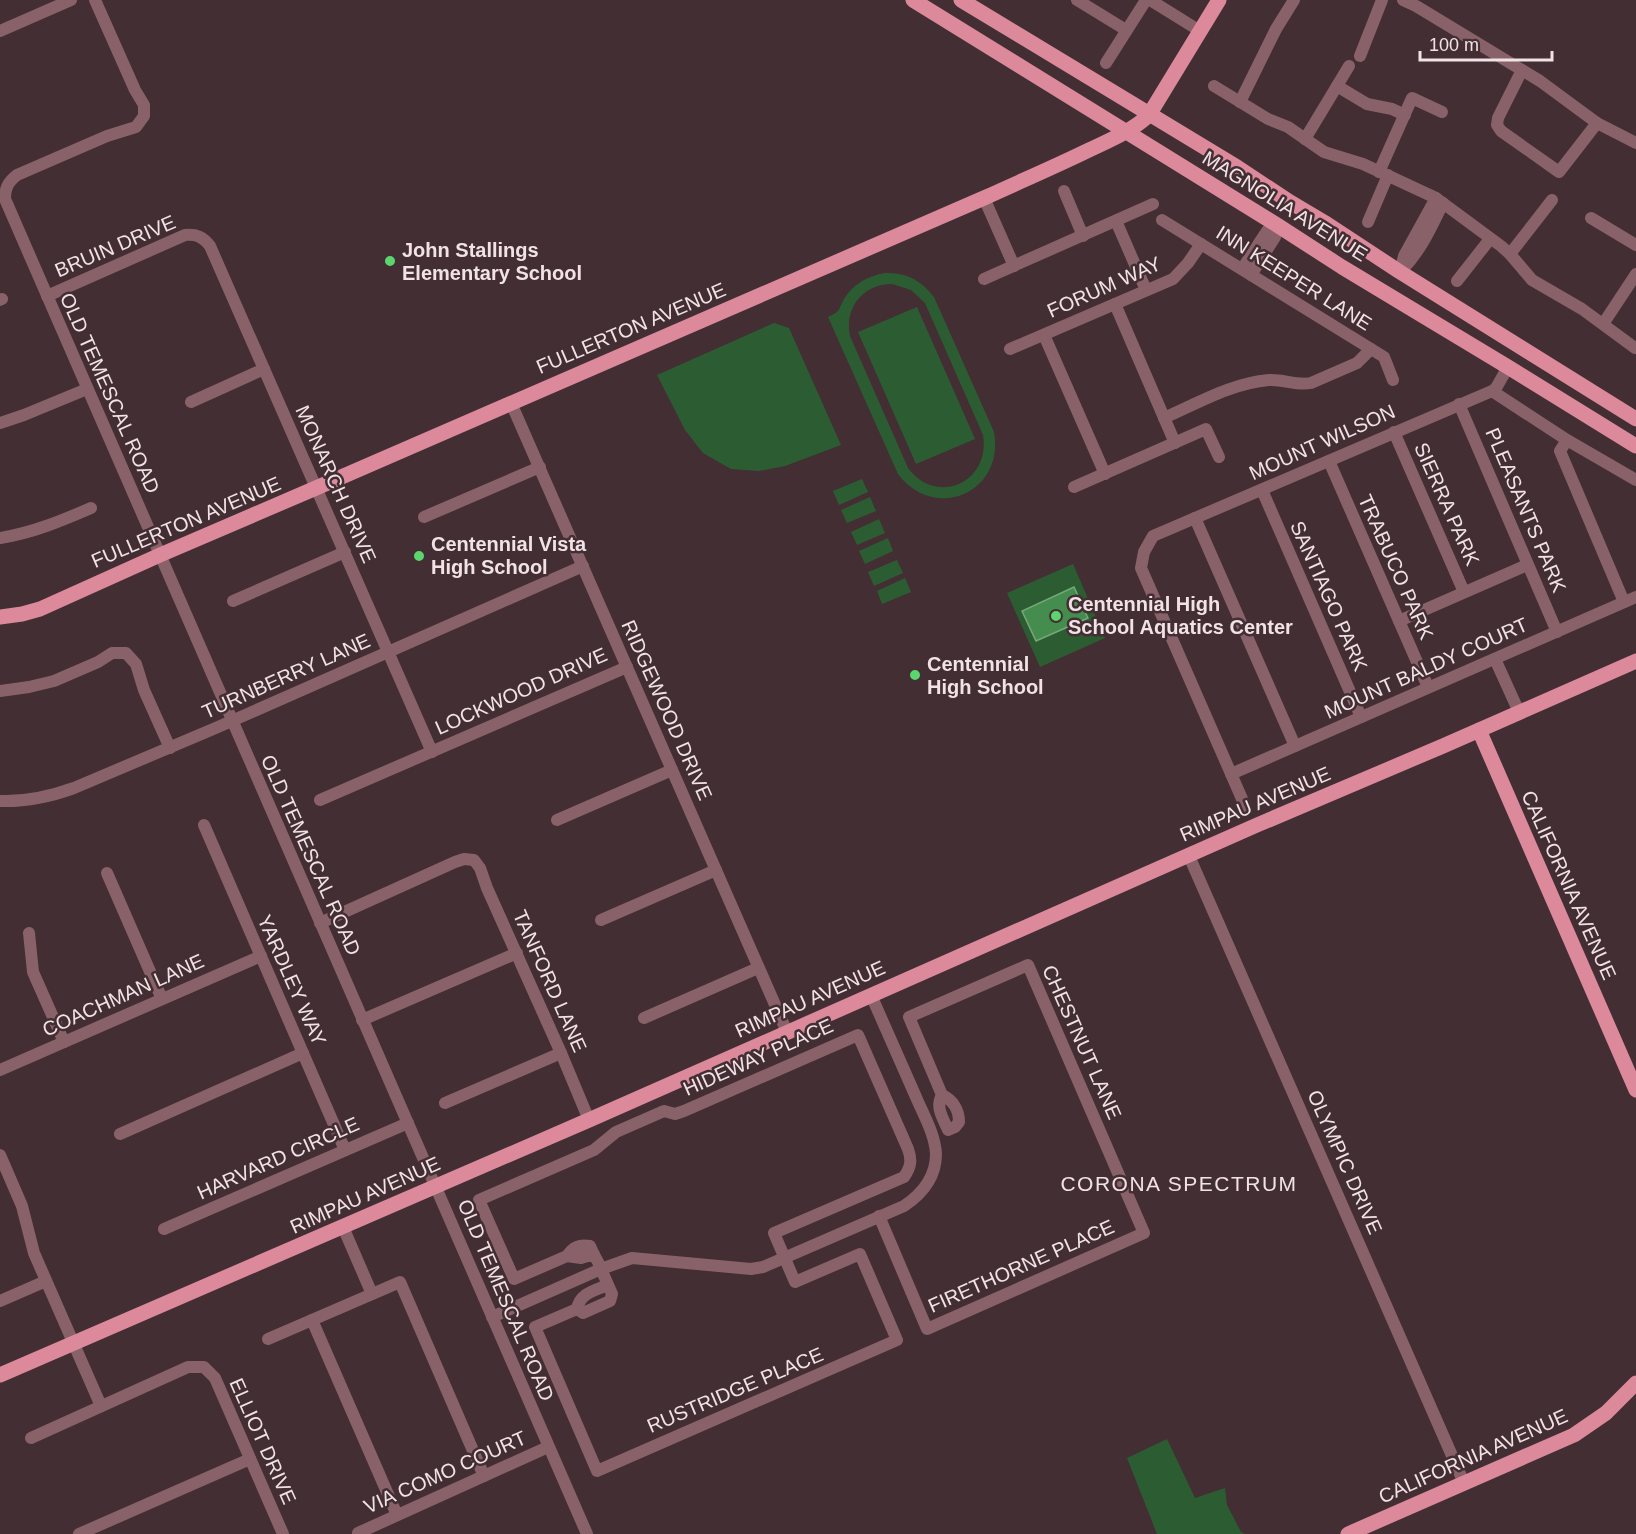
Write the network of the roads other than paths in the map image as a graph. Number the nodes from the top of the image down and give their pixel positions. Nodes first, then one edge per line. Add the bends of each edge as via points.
1 (70, 0) edge
2 (95, 0) edge
3 (913, 0) edge
4 (961, 0) edge
5 (1077, 0) edge
6 (1146, 0) edge
7 (1150, 0) edge
8 (1219, 0) edge
9 (1294, 0) edge
10 (1382, 0) edge
11 (1403, 0) edge
12 (991, 18) junction
13 (1126, 30) junction
14 (0, 31) edge
15 (1200, 32) junction
16 (977, 40) junction
17 (1360, 56) dead end
18 (1106, 63) dead end
19 (1349, 66) dead end
20 (1522, 70) junction
21 (1214, 86) dead end
22 (1337, 86) junction
23 (1240, 102) junction
24 (1442, 112) dead end
25 (1149, 115) junction
26 (1405, 115) junction
27 (1597, 123) junction
28 (1126, 132) junction
29 (1305, 139) junction
30 (1636, 143) edge
31 (1384, 173) junction
32 (1064, 191) dead end
33 (984, 198) junction
34 (1440, 200) junction
35 (1552, 200) dead end
36 (1290, 202) junction
37 (1153, 204) dead end
38 (1591, 218) dead end
39 (1162, 220) dead end
40 (1116, 221) junction
41 (1368, 222) dead end
42 (1277, 225) junction
43 (199, 236) joint
44 (1083, 236) junction
45 (1490, 239) junction
46 (1202, 244) junction
47 (1636, 245) edge
48 (1510, 254) junction
49 (1014, 266) junction
50 (1247, 272) junction
51 (1400, 272) junction
52 (1636, 274) edge
53 (984, 279) dead end
54 (1456, 281) dead end
55 (1146, 290) junction
56 (1387, 294) junction
57 (47, 296) junction
58 (1115, 304) junction
59 (1604, 324) junction
60 (1044, 335) junction
61 (1635, 348) edge
62 (1371, 349) junction
63 (1010, 350) dead end
64 (1508, 367) junction
65 (264, 369) junction
66 (1394, 380) dead end
67 (87, 389) junction
68 (1492, 391) junction
69 (191, 402) dead end
70 (512, 403) junction
71 (1459, 404) junction
72 (1164, 418) junction
73 (1636, 419) edge
74 (0, 423) edge
75 (1394, 432) junction
76 (1567, 440) junction
77 (1175, 443) junction
78 (1636, 446) edge
79 (1219, 457) dead end
80 (1329, 461) junction
81 (540, 467) junction
82 (1105, 474) junction
83 (1636, 480) edge
84 (316, 488) junction
85 (1074, 488) dead end
86 (1262, 489) junction
87 (91, 508) dead end
88 (424, 518) dead end
89 (1195, 519) junction
90 (0, 538) edge
91 (345, 552) junction
92 (160, 555) junction
93 (1527, 565) junction
94 (583, 566) junction
95 (1464, 592) junction
96 (1636, 597) edge
97 (232, 601) dead end
98 (1624, 602) junction
99 (0, 617) edge
100 (1399, 621) junction
101 (1557, 632) junction
102 (388, 652) junction
103 (1495, 659) junction
104 (1636, 661) edge
105 (627, 667) junction
106 (1428, 687) junction
107 (0, 691) edge
108 (1519, 712) junction
109 (1361, 717) junction
110 (232, 721) junction
111 (1479, 730) junction
112 (1295, 746) junction
113 (170, 748) junction
114 (432, 752) junction
115 (672, 770) junction
116 (1231, 774) junction
117 (320, 800) dead end
118 (0, 801) edge
119 (1246, 808) dead end
120 (557, 820) dead end
121 (204, 825) dead end
122 (1189, 856) junction
123 (716, 870) junction
124 (107, 873) dead end
125 (601, 920) dead end
126 (320, 923) junction
127 (29, 933) dead end
128 (517, 953) junction
129 (261, 956) junction
130 (758, 968) junction
131 (871, 995) junction
132 (162, 999) junction
133 (644, 1018) dead end
134 (362, 1020) junction
135 (787, 1032) junction
136 (64, 1042) junction
137 (303, 1053) junction
138 (561, 1053) junction
139 (0, 1070) edge
140 (1636, 1090) edge
141 (445, 1104) dead end
142 (589, 1120) junction
143 (408, 1123) junction
144 (120, 1134) dead end
145 (932, 1135) junction
146 (345, 1150) junction
147 (0, 1155) edge
148 (5, 1183) edge
149 (436, 1186) junction
150 (479, 1200) joint
151 (879, 1216) junction
152 (343, 1227) junction
153 (164, 1229) dead end
154 (1144, 1233) joint
155 (784, 1258) junction
156 (601, 1269) junction
157 (46, 1281) junction
158 (372, 1294) junction
159 (0, 1301) edge
160 (492, 1317) junction
161 (312, 1320) junction
162 (268, 1339) dead end
163 (74, 1344) junction
164 (0, 1375) edge
165 (1636, 1383) edge
166 (101, 1406) junction
167 (31, 1438) dead end
168 (548, 1447) junction
169 (250, 1459) junction
170 (484, 1476) junction
171 (1464, 1483) junction
172 (397, 1515) junction
173 (358, 1533) edge
174 (79, 1534) edge
175 (283, 1534) edge
176 (587, 1534) edge
177 (1348, 1534) edge

1 - 14 street
2 - 57 street, OLD TEMESCAL ROAD via 144,105 144,116 136,127 106,136 9,181 5,199
3 - 16 main road, MAGNOLIA AVENUE
4 - 12 main road, MAGNOLIA AVENUE
5 - 13 street
6 - 13 street
7 - 15 street
8 - 15 main road, FULLERTON AVENUE
9 - 23 street
10 - 17 street
11 - 20 street
12 - 16 main road
12 - 25 main road, MAGNOLIA AVENUE
13 - 18 street
15 - 25 main road, FULLERTON AVENUE
16 - 28 main road, MAGNOLIA AVENUE
19 - 22 street
20 - 27 street
20 - 27 street via 1497,125 1559,172
21 - 23 street
22 - 26 street via 1367,104
22 - 29 street
23 - 29 street
24 - 26 street via 1412,98
25 - 28 main road, FULLERTON AVENUE
25 - 36 main road, MAGNOLIA AVENUE
26 - 31 street
27 - 30 street
28 - 33 main road, FULLERTON AVENUE
28 - 42 main road, MAGNOLIA AVENUE
29 - 31 street via 1324,152
31 - 34 street
31 - 41 street
32 - 44 street
33 - 49 street
33 - 70 main road, FULLERTON AVENUE
34 - 45 street
34 - 51 street via 1426,237
35 - 48 street
36 - 42 main road
36 - 51 main road, MAGNOLIA AVENUE
37 - 40 street
38 - 47 street
39 - 46 street, INN KEEPER LANE
40 - 44 street
40 - 55 street
42 - 50 street via 1275,237
42 - 56 main road, MAGNOLIA AVENUE
43 - 57 street, BRUIN DRIVE via 185,235
43 - 65 street, MONARCH DRIVE via 210,246
44 - 49 street
45 - 48 street
45 - 54 street
46 - 50 street, INN KEEPER LANE
46 - 55 street, FORUM WAY via 1173,279
48 - 59 street via 1532,280
49 - 53 street
50 - 62 street, INN KEEPER LANE
51 - 56 main road
51 - 73 main road, MAGNOLIA AVENUE
52 - 59 street
55 - 58 street, FORUM WAY
56 - 64 main road, MAGNOLIA AVENUE
57 - 67 street, OLD TEMESCAL ROAD
58 - 60 street, FORUM WAY
58 - 72 street
59 - 61 street
60 - 63 street, FORUM WAY
60 - 82 street
62 - 66 street, INN KEEPER LANE via 1384,357
62 - 72 street via 1357,363 1311,383 1270,380 1242,385
64 - 68 street
64 - 78 main road, MAGNOLIA AVENUE
65 - 69 street
65 - 84 street, MONARCH DRIVE
67 - 74 street
67 - 92 street, OLD TEMESCAL ROAD
68 - 71 street, MOUNT WILSON
68 - 76 street
70 - 81 street, RIDGEWOOD DRIVE
70 - 84 main road, FULLERTON AVENUE
71 - 75 street, MOUNT WILSON
71 - 93 street, PLEASANTS PARK
72 - 77 street
75 - 80 street, MOUNT WILSON
75 - 95 street, SIERRA PARK
76 - 83 street
76 - 98 street via 1560,451
77 - 79 street via 1206,429
77 - 82 street
80 - 86 street, MOUNT WILSON
80 - 100 street, TRABUCO PARK
81 - 88 street
81 - 94 street, RIDGEWOOD DRIVE
82 - 85 street
84 - 91 street, MONARCH DRIVE
84 - 92 main road, FULLERTON AVENUE
86 - 89 street, MOUNT WILSON
86 - 109 street, SANTIAGO PARK
87 - 90 street via 38,530
89 - 112 street
89 - 116 street, MOUNT WILSON via 1153,536 1141,568
91 - 97 street
91 - 102 street, MONARCH DRIVE
92 - 99 main road, FULLERTON AVENUE via 40,609
92 - 110 street, OLD TEMESCAL ROAD
93 - 95 street
93 - 101 street, PLEASANTS PARK
94 - 102 street, TURNBERRY LANE
94 - 105 street, RIDGEWOOD DRIVE
95 - 100 street
96 - 98 street, MOUNT BALDY COURT
98 - 101 street, MOUNT BALDY COURT
100 - 106 street, TRABUCO PARK
101 - 103 street, MOUNT BALDY COURT
102 - 110 street, TURNBERRY LANE
102 - 114 street, MONARCH DRIVE
103 - 106 street, MOUNT BALDY COURT
103 - 108 street
104 - 108 main road, RIMPAU AVENUE
105 - 114 street, LOCKWOOD DRIVE
105 - 115 street, RIDGEWOOD DRIVE
106 - 109 street, MOUNT BALDY COURT
107 - 113 street via 54,681 112,653 126,653 136,664
108 - 111 main road, RIMPAU AVENUE
109 - 112 street, MOUNT BALDY COURT
110 - 113 street, TURNBERRY LANE
110 - 126 street, OLD TEMESCAL ROAD
111 - 122 main road, RIMPAU AVENUE
111 - 140 main road, CALIFORNIA AVENUE
112 - 116 street, MOUNT BALDY COURT
113 - 118 street, TURNBERRY LANE via 53,795
114 - 117 street, LOCKWOOD DRIVE
115 - 120 street
115 - 123 street, RIDGEWOOD DRIVE
116 - 119 street
121 - 129 street, YARDLEY WAY
122 - 131 main road, RIMPAU AVENUE
122 - 171 street, OLYMPIC DRIVE
123 - 125 street
123 - 130 street, RIDGEWOOD DRIVE
124 - 132 street
126 - 128 street, TANFORD LANE via 454,862 474,860
126 - 134 street, OLD TEMESCAL ROAD
127 - 136 street via 33,972
128 - 134 street
128 - 138 street, TANFORD LANE
129 - 132 street, COACHMAN LANE
129 - 137 street, YARDLEY WAY
130 - 133 street
130 - 135 street, RIDGEWOOD DRIVE
131 - 135 main road, RIMPAU AVENUE
131 - 145 street
132 - 136 street, COACHMAN LANE
134 - 143 street, OLD TEMESCAL ROAD
135 - 142 main road, RIMPAU AVENUE
136 - 139 street, COACHMAN LANE
137 - 144 street
137 - 146 street, YARDLEY WAY
138 - 141 street
138 - 142 street, TANFORD LANE
142 - 149 main road, RIMPAU AVENUE
143 - 146 street, HARVARD CIRCLE
143 - 149 street, OLD TEMESCAL ROAD
145 - 151 street via 935,1164 924,1188 904,1206
145 - 154 street, CHESTNUT LANE via 948,1130 939,1110 942,1095 909,1017 1028,965
146 - 153 street, HARVARD CIRCLE
147 - 148 street
148 - 157 street via 22,1206
149 - 152 main road, RIMPAU AVENUE
149 - 160 street, OLD TEMESCAL ROAD
150 - 155 street, HIDEWAY PLACE via 594,1150 616,1132 664,1111 684,1111 858,1035 908,1149 910,1167 904,1177 774,1233
150 - 156 street, RUSTRIDGE PLACE via 514,1279 567,1256 581,1244 590,1246
151 - 154 street, FIRETHORNE PLACE via 927,1329
151 - 155 street
152 - 158 street
152 - 163 main road, RIMPAU AVENUE
155 - 156 street via 751,1269 632,1258
155 - 156 street, RUSTRIDGE PLACE via 795,1282 860,1254 897,1340 597,1471 535,1327 577,1309 586,1294 608,1285
156 - 160 street
157 - 159 street
157 - 163 street
158 - 161 street
158 - 170 street via 400,1282
160 - 168 street, OLD TEMESCAL ROAD
161 - 162 street
161 - 172 street
163 - 164 main road, RIMPAU AVENUE
163 - 166 street
165 - 171 main road, CALIFORNIA AVENUE via 1606,1413 1574,1435
166 - 167 street
166 - 169 street, ELLIOT DRIVE via 188,1367 204,1367 214,1378
168 - 170 street, VIA COMO COURT
168 - 176 street, OLD TEMESCAL ROAD
169 - 174 street
169 - 175 street, ELLIOT DRIVE
170 - 172 street, VIA COMO COURT
171 - 177 main road, CALIFORNIA AVENUE
172 - 173 street, VIA COMO COURT

